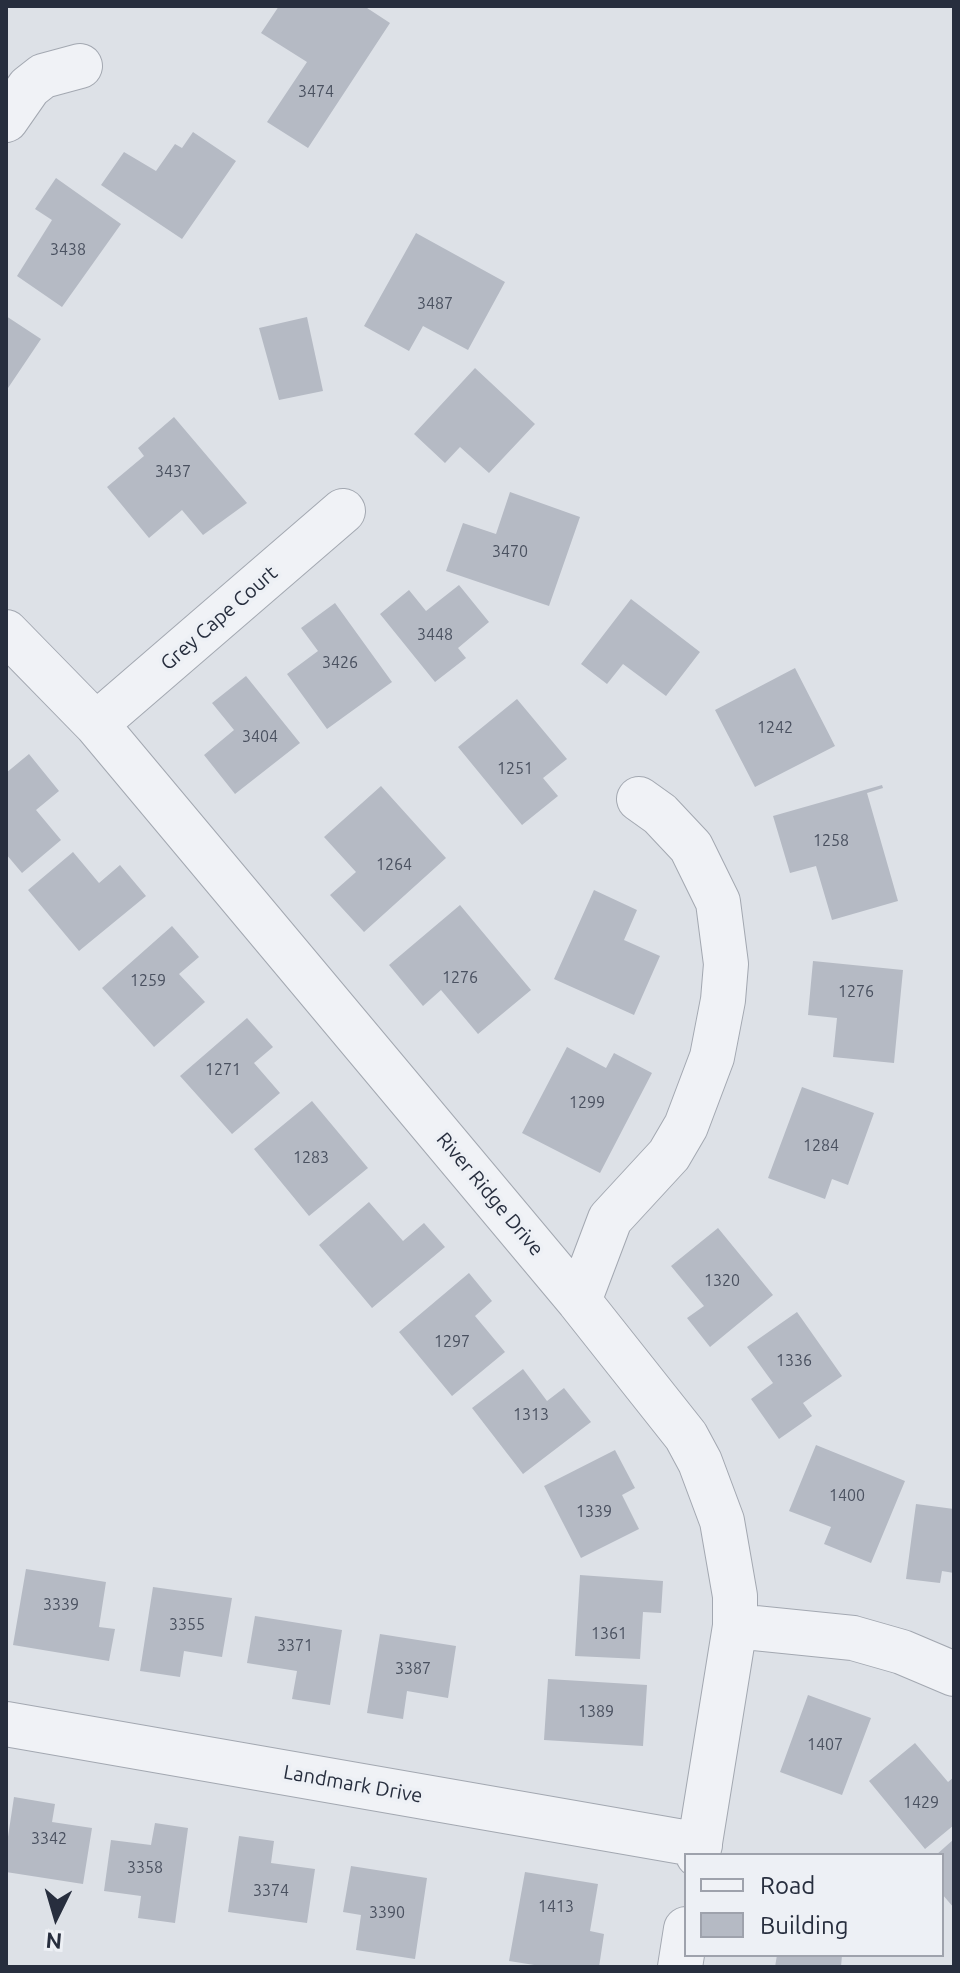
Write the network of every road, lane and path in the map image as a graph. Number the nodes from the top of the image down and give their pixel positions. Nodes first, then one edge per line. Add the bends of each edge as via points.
1 (80, 66) dead end
2 (6, 120) edge
3 (343, 511) dead end
4 (6, 632) edge
5 (96, 724) junction
6 (639, 799) dead end
7 (579, 1301) junction
8 (735, 1626) junction
9 (954, 1674) edge
10 (6, 1724) edge
11 (699, 1850) edge
12 (684, 1942) edge
13 (680, 1967) edge

1 - 2 street via 43,76
3 - 5 street, Grey Cape Court
4 - 5 street, River Ridge Drive
5 - 7 street, River Ridge Drive
6 - 7 street via 691,847 718,902 726,964 723,1000 712,1057 686,1126 669,1155 610,1219
7 - 8 street, River Ridge Drive via 686,1436 700,1462 729,1546
8 - 9 street via 853,1638
8 - 11 street, River Ridge Drive
10 - 11 street, Landmark Drive
12 - 13 street

